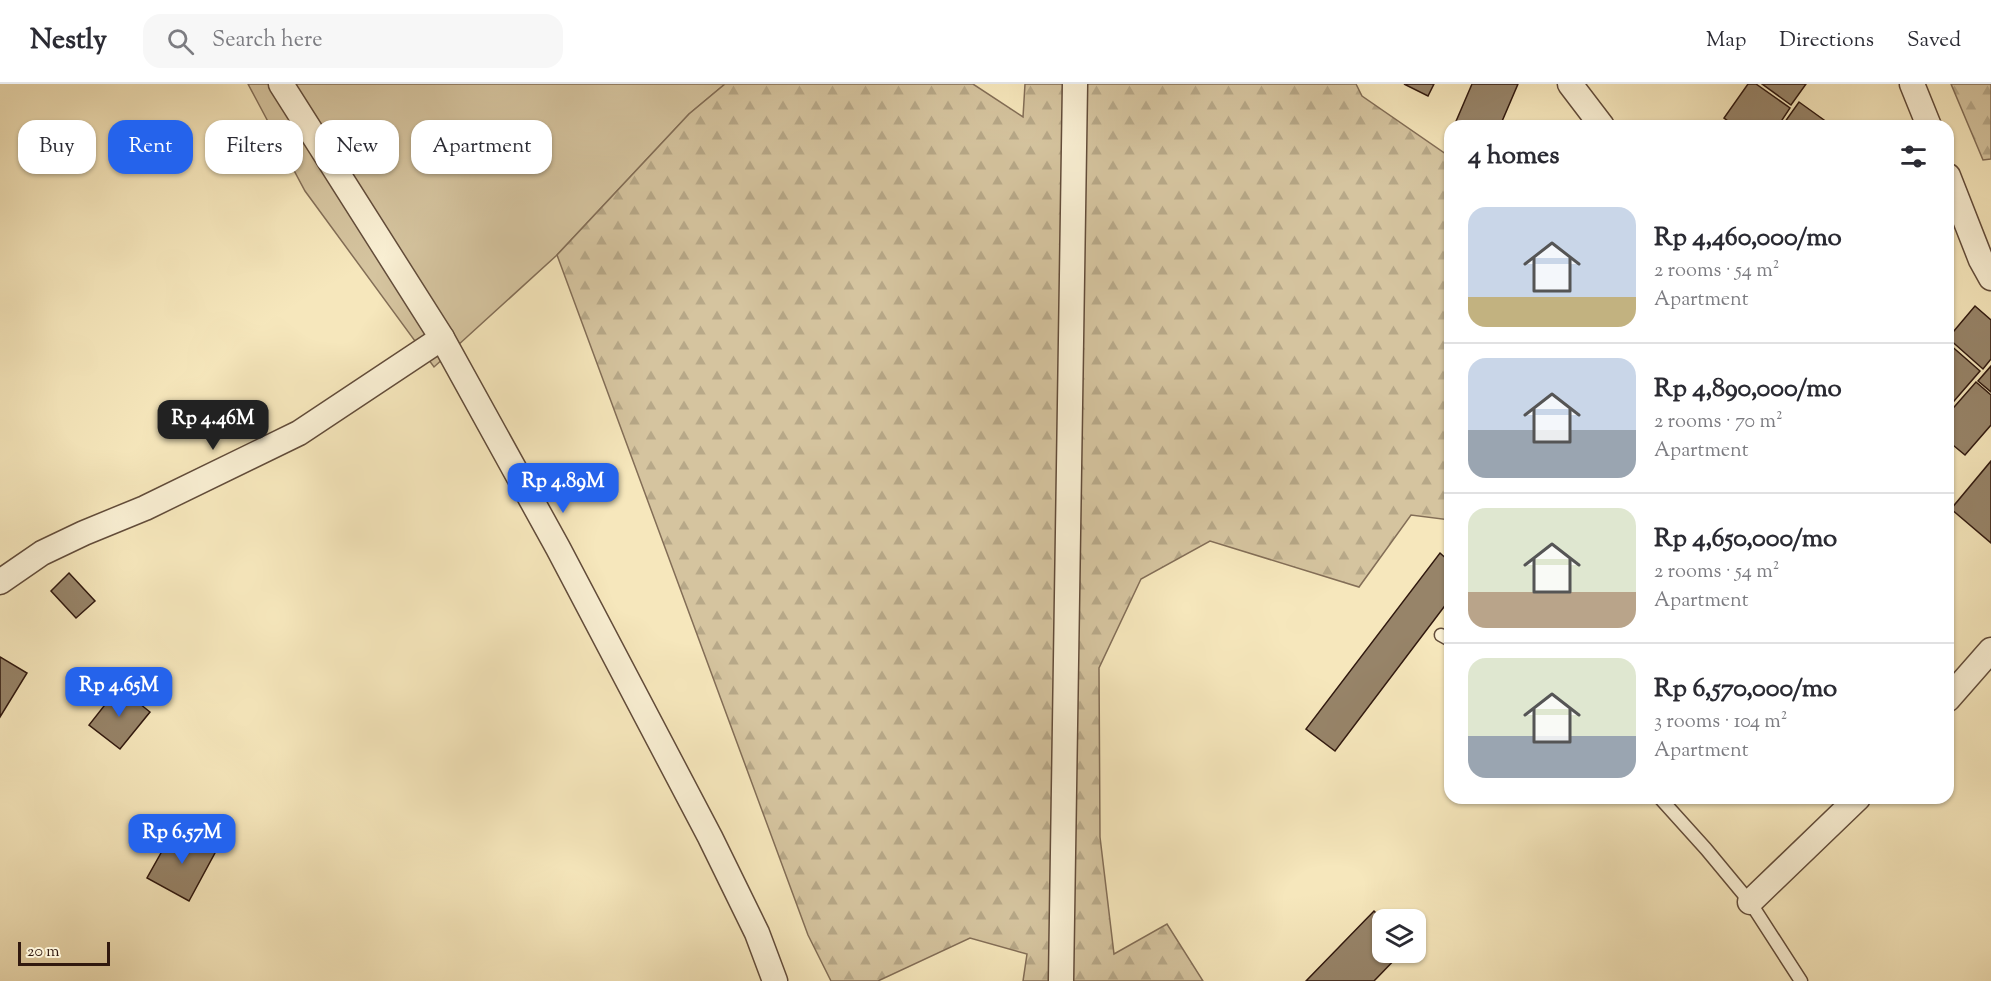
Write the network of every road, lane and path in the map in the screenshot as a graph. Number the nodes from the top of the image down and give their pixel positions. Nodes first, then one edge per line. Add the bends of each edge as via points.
1 (281, 84) edge
2 (1075, 84) edge
3 (1569, 84) edge
4 (1912, 84) edge
5 (1597, 120) edge
6 (1927, 120) edge
7 (1954, 191) edge
8 (1991, 278) edge
9 (442, 338) junction
10 (0, 582) edge
11 (1991, 650) edge
12 (1954, 692) edge
13 (1665, 804) edge
14 (1852, 804) edge
15 (1750, 902) junction
16 (775, 981) edge
17 (1061, 981) edge
18 (1801, 981) edge

1 - 9 street
2 - 17 street
3 - 5 street
4 - 6 street
7 - 8 street
9 - 10 street via 299,433 42,553
9 - 16 street via 710,837 758,933
11 - 12 street
13 - 15 lane
14 - 15 street
15 - 18 lane

